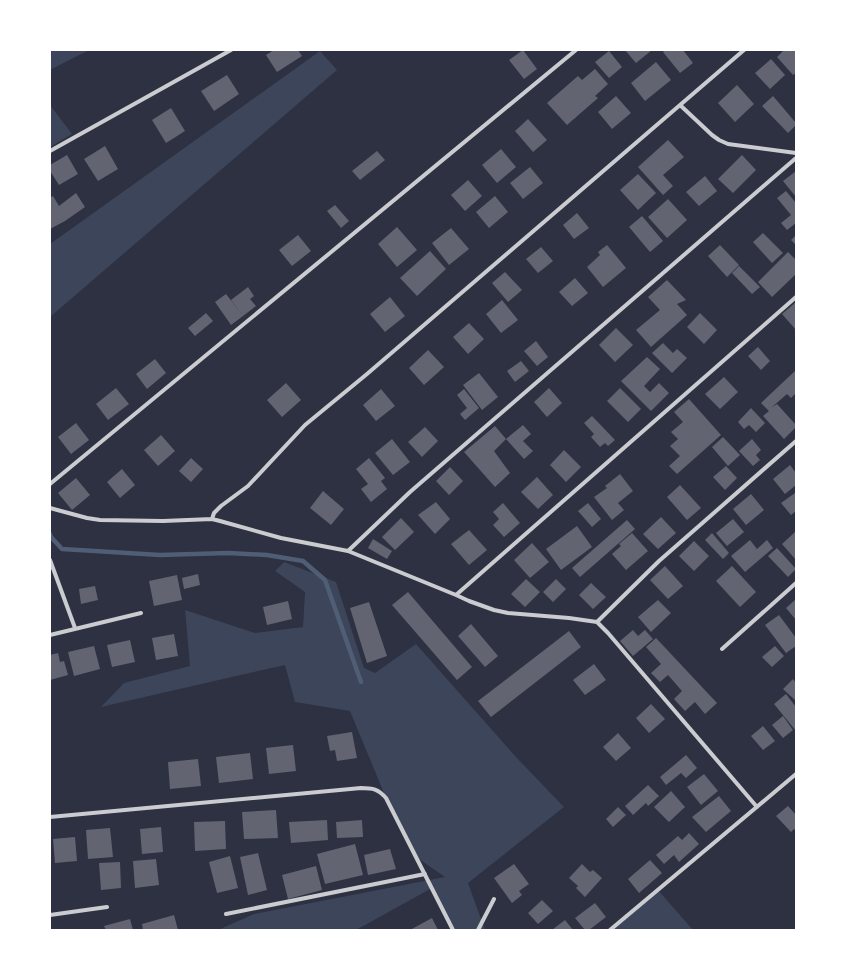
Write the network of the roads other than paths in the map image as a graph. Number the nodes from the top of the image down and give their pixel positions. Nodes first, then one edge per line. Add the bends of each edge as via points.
1 (232, 50) edge
2 (576, 50) edge
3 (744, 50) edge
4 (680, 105) junction
5 (50, 151) edge
6 (796, 153) edge
7 (796, 158) edge
8 (796, 297) edge
9 (796, 441) edge
10 (50, 484) edge
11 (50, 508) edge
12 (212, 519) junction
13 (348, 551) junction
14 (50, 560) edge
15 (796, 583) edge
16 (456, 595) junction
17 (141, 613) dead end
18 (597, 622) junction
19 (75, 628) junction
20 (50, 635) edge
21 (722, 649) dead end
22 (796, 774) edge
23 (757, 807) junction
24 (50, 817) edge
25 (424, 874) junction
26 (494, 899) dead end
27 (107, 907) dead end
28 (226, 914) dead end
29 (50, 916) edge
30 (454, 930) edge
31 (478, 930) edge
32 (610, 930) edge

1 - 5 street
2 - 10 street
3 - 4 street
4 - 6 street via 719,140 728,144
4 - 12 street via 305,425 248,486 214,513
7 - 13 street via 410,492
8 - 16 street
9 - 18 street via 659,561
11 - 12 street via 100,520
12 - 13 street via 282,538
13 - 16 street
14 - 19 street
15 - 21 street
16 - 18 street via 508,613
17 - 19 street
18 - 23 street
19 - 20 street
22 - 23 street
23 - 32 street
24 - 25 street via 374,788 386,798
25 - 28 street
25 - 30 street
26 - 31 street
27 - 29 street

